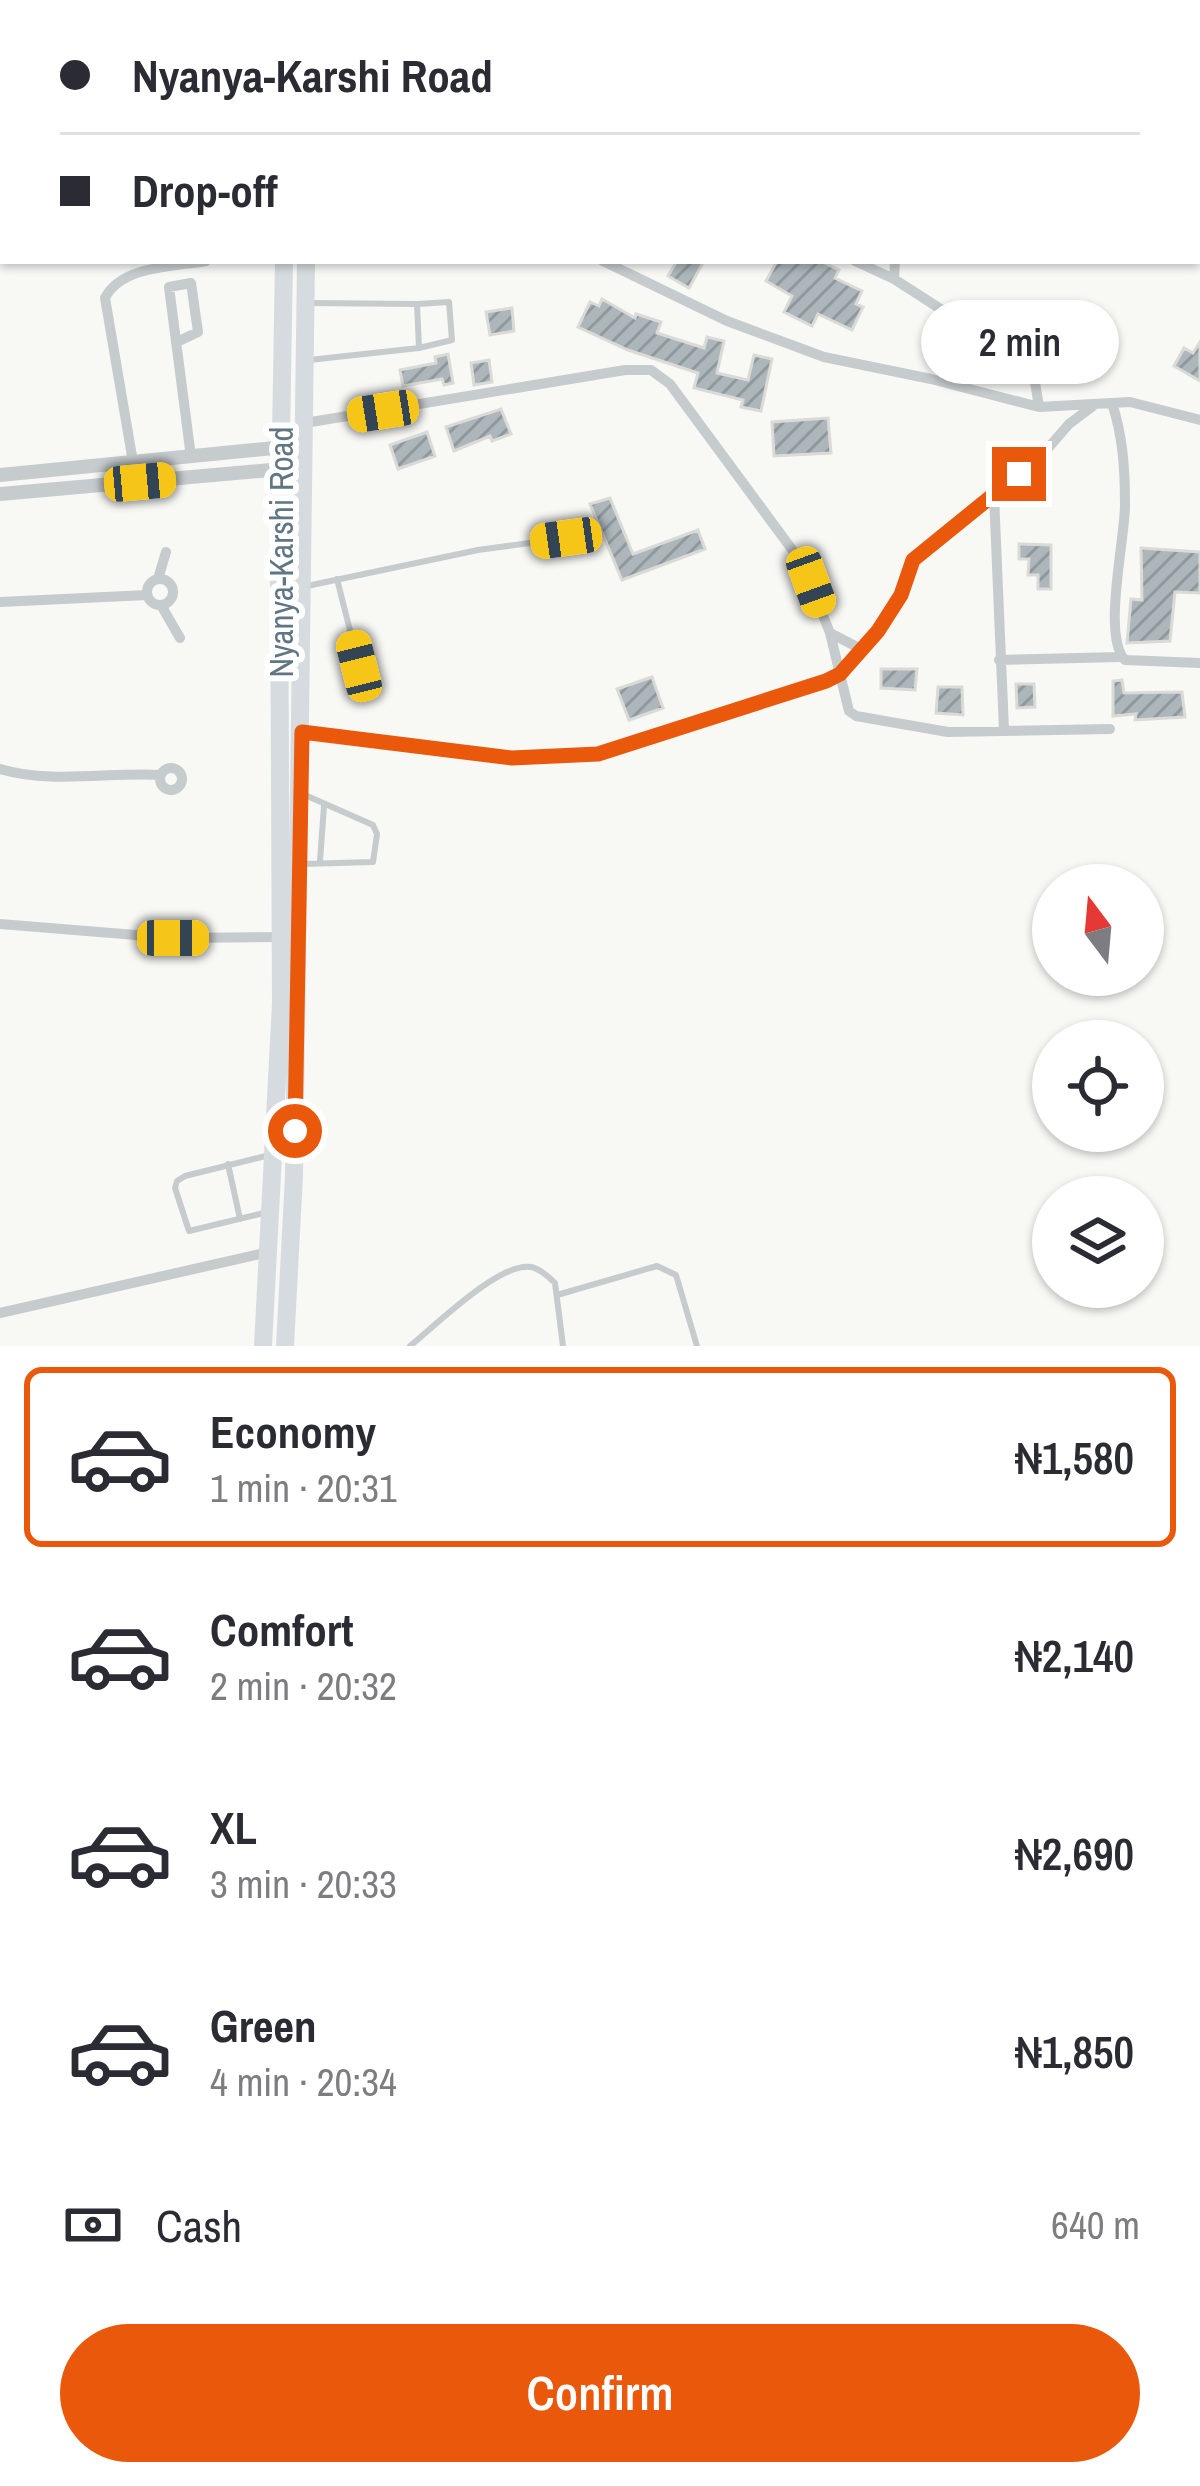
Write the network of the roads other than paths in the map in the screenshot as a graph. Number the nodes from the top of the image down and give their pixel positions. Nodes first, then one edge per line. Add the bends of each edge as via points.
1 (189, 264) edge
2 (284, 264) edge
3 (306, 264) edge
4 (609, 264) edge
5 (862, 264) edge
6 (896, 264) edge
7 (894, 279) junction
8 (306, 303) junction
9 (417, 304) junction
10 (177, 342) junction
11 (419, 348) junction
12 (306, 360) junction
13 (1112, 404) junction
14 (1039, 406) junction
15 (1093, 406) junction
16 (1200, 420) edge
17 (305, 423) junction
18 (305, 445) junction
19 (281, 448) junction
20 (190, 457) junction
21 (133, 462) junction
22 (305, 467) junction
23 (281, 469) junction
24 (0, 475) edge
25 (0, 494) edge
26 (994, 495) junction
27 (566, 538) dead end
28 (166, 552) dead end
29 (158, 579) junction
30 (337, 579) junction
31 (304, 586) junction
32 (147, 595) junction
33 (0, 602) edge
34 (161, 605) junction
35 (830, 634) junction
36 (180, 638) dead end
37 (861, 649) junction
38 (1120, 657) junction
39 (999, 660) junction
40 (1200, 663) edge
41 (359, 666) dead end
42 (840, 674) junction
43 (1110, 729) dead end
44 (1004, 730) junction
45 (302, 732) junction
46 (0, 769) edge
47 (161, 775) dead end
48 (302, 793) junction
49 (324, 806) junction
50 (300, 855) junction
51 (0, 924) edge
52 (280, 937) junction
53 (274, 1154) junction
54 (228, 1164) junction
55 (272, 1210) junction
56 (240, 1219) junction
57 (269, 1252) junction
58 (556, 1295) junction
59 (0, 1313) edge
60 (263, 1346) edge
61 (285, 1346) edge
62 (410, 1346) edge
63 (563, 1346) edge
64 (697, 1346) edge

1 - 21 street via 122,279 105,298
2 - 19 main road, Nyanya-Karshi Road
3 - 8 main road, Nyanya-Karshi Road
4 - 14 street via 824,357
5 - 7 street
6 - 7 street
7 - 14 street via 1017,358 1034,376
8 - 9 lane
8 - 12 main road, Nyanya-Karshi Road
9 - 11 lane
9 - 11 lane via 452,308 452,340
10 - 10 street via 169,286 186,281 197,332
10 - 20 street
11 - 12 lane
12 - 17 main road, Nyanya-Karshi Road
13 - 15 street
13 - 16 street
13 - 38 street via 1124,463
14 - 15 street
15 - 26 street
17 - 18 main road, Nyanya-Karshi Road
17 - 35 street via 650,370 670,384 802,563
18 - 19 street
18 - 22 main road, Nyanya-Karshi Road
19 - 20 street
19 - 23 main road, Nyanya-Karshi Road
20 - 21 street
21 - 24 street
22 - 23 street
22 - 31 main road, Nyanya-Karshi Road
23 - 25 street
23 - 50 main road, Nyanya-Karshi Road
26 - 37 street via 913,560 890,613
26 - 39 street
27 - 30 lane
28 - 29 street
29 - 32 street
29 - 34 street via 173,591
30 - 31 lane
30 - 41 lane
31 - 45 main road, Nyanya-Karshi Road
32 - 33 street
32 - 34 street
34 - 36 street
35 - 37 street
35 - 42 street
37 - 42 street
38 - 39 street
38 - 40 street
39 - 44 street
42 - 44 street via 856,716 948,732
42 - 45 street via 598,754 512,758
43 - 44 street
45 - 48 main road, Nyanya-Karshi Road
46 - 47 street
48 - 49 lane
48 - 50 main road, Nyanya-Karshi Road
49 - 50 lane
49 - 50 lane via 373,825 373,862
50 - 52 main road, Nyanya-Karshi Road
50 - 61 main road, Nyanya-Karshi Road
51 - 52 street
52 - 53 main road, Nyanya-Karshi Road
53 - 54 lane
53 - 55 main road, Nyanya-Karshi Road
54 - 56 lane
54 - 56 lane via 185,1176 175,1188 189,1231
55 - 56 lane
55 - 57 main road, Nyanya-Karshi Road
57 - 59 street
57 - 60 main road, Nyanya-Karshi Road
58 - 62 lane via 545,1274 516,1268
58 - 63 lane
58 - 64 lane via 668,1269

